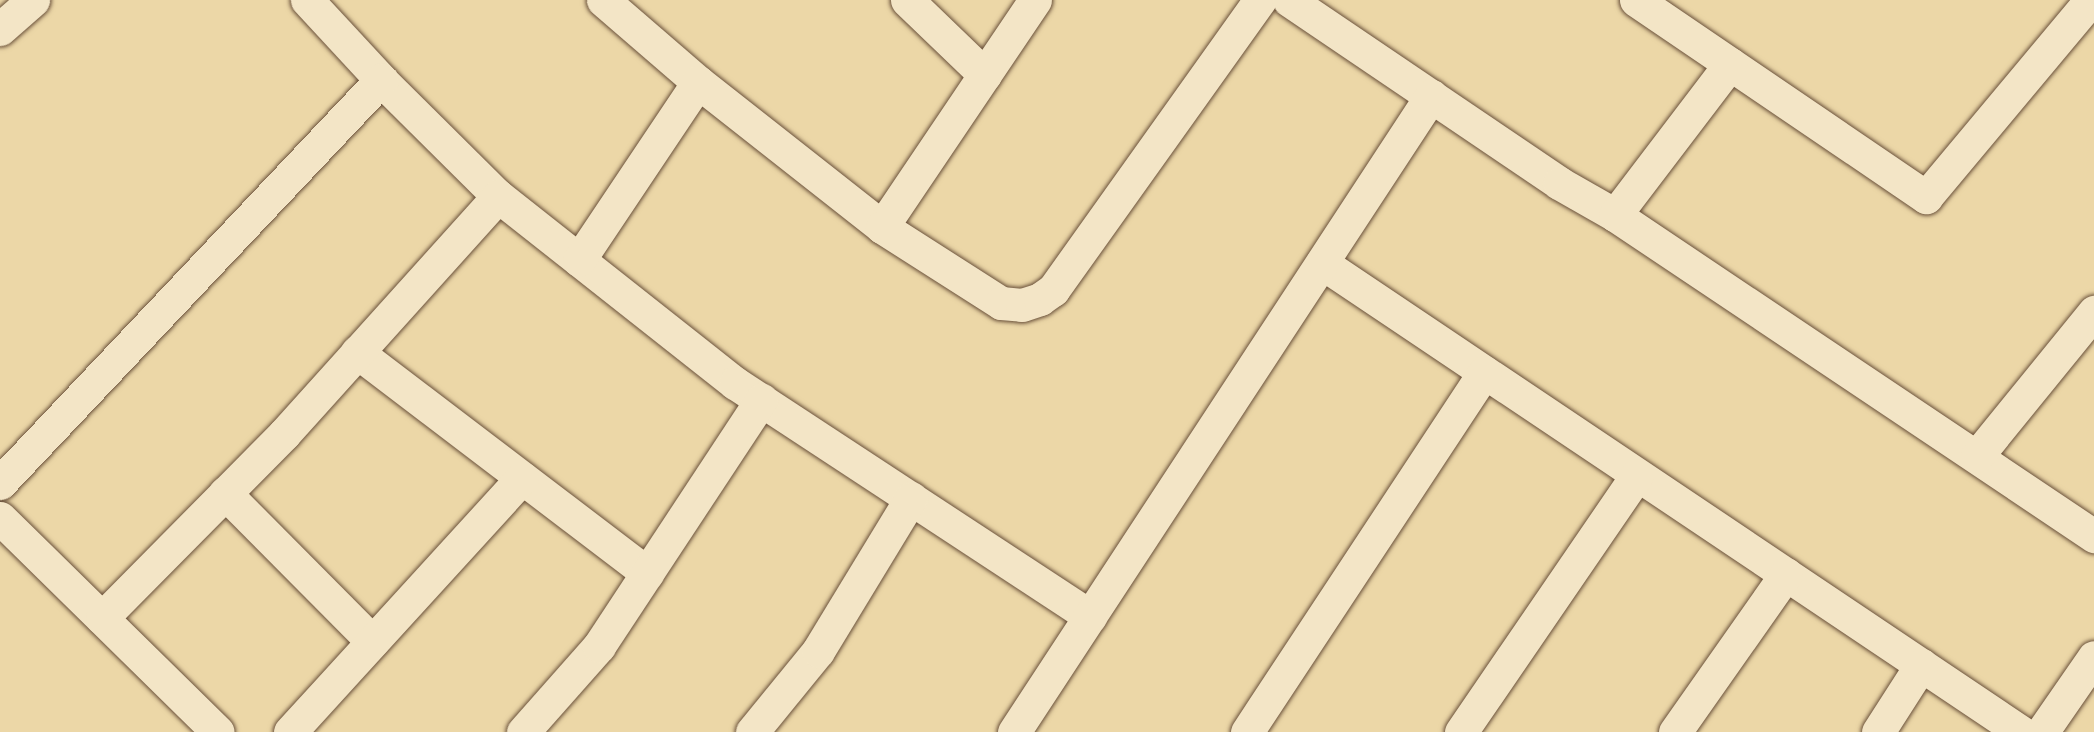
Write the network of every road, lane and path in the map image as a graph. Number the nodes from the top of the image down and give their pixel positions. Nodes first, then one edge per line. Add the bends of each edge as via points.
1 (33, 0) edge
2 (307, 0) edge
3 (603, 0) edge
4 (907, 0) edge
5 (1035, 0) edge
6 (1260, 0) edge
7 (1289, 0) edge
8 (1636, 0) edge
9 (2091, 0) edge
10 (0, 29) edge
11 (1730, 64) junction
12 (985, 75) junction
13 (381, 80) junction
14 (698, 82) junction
15 (1431, 96) junction
16 (498, 196) junction
17 (1615, 215) junction
18 (882, 227) junction
19 (579, 260) junction
20 (1322, 263) junction
21 (2094, 312) edge
22 (357, 352) junction
23 (1484, 372) junction
24 (761, 400) junction
25 (1977, 456) junction
26 (1637, 475) junction
27 (522, 478) junction
28 (0, 483) edge
29 (225, 493) junction
30 (910, 498) junction
31 (0, 518) edge
32 (2094, 536) edge
33 (647, 573) junction
34 (1786, 574) junction
35 (1090, 616) junction
36 (102, 618) junction
37 (372, 641) junction
38 (2094, 657) edge
39 (1921, 665) junction
40 (218, 732) edge
41 (290, 732) edge
42 (523, 732) edge
43 (752, 732) edge
44 (1014, 732) edge
45 (1246, 732) edge
46 (1461, 732) edge
47 (1675, 732) edge
48 (1878, 732) edge
49 (2021, 732) edge
50 (2042, 732) edge

1 - 10 street
2 - 13 street
3 - 14 street
4 - 12 street
5 - 12 street
6 - 18 street via 1053,290 1040,299 1022,305 1001,303
7 - 15 street
8 - 11 street
9 - 11 street via 1926,197
11 - 17 street
12 - 18 street
13 - 16 street
13 - 28 street
14 - 18 street
14 - 19 street
15 - 17 street via 1559,183
15 - 20 street
16 - 19 street
16 - 22 street
17 - 25 street
19 - 24 street
20 - 23 street
20 - 35 street
21 - 25 street
22 - 27 street
22 - 29 street
23 - 26 street
23 - 45 street
24 - 30 street
24 - 33 street
25 - 32 street
26 - 34 street
26 - 46 street
27 - 33 street
27 - 37 street
29 - 36 street
29 - 37 street
30 - 35 street
30 - 43 street via 818,651
31 - 36 street
33 - 42 street via 600,646
34 - 39 street
34 - 47 street
35 - 44 street
36 - 40 street
37 - 41 street
38 - 50 street
39 - 48 street
39 - 49 street

